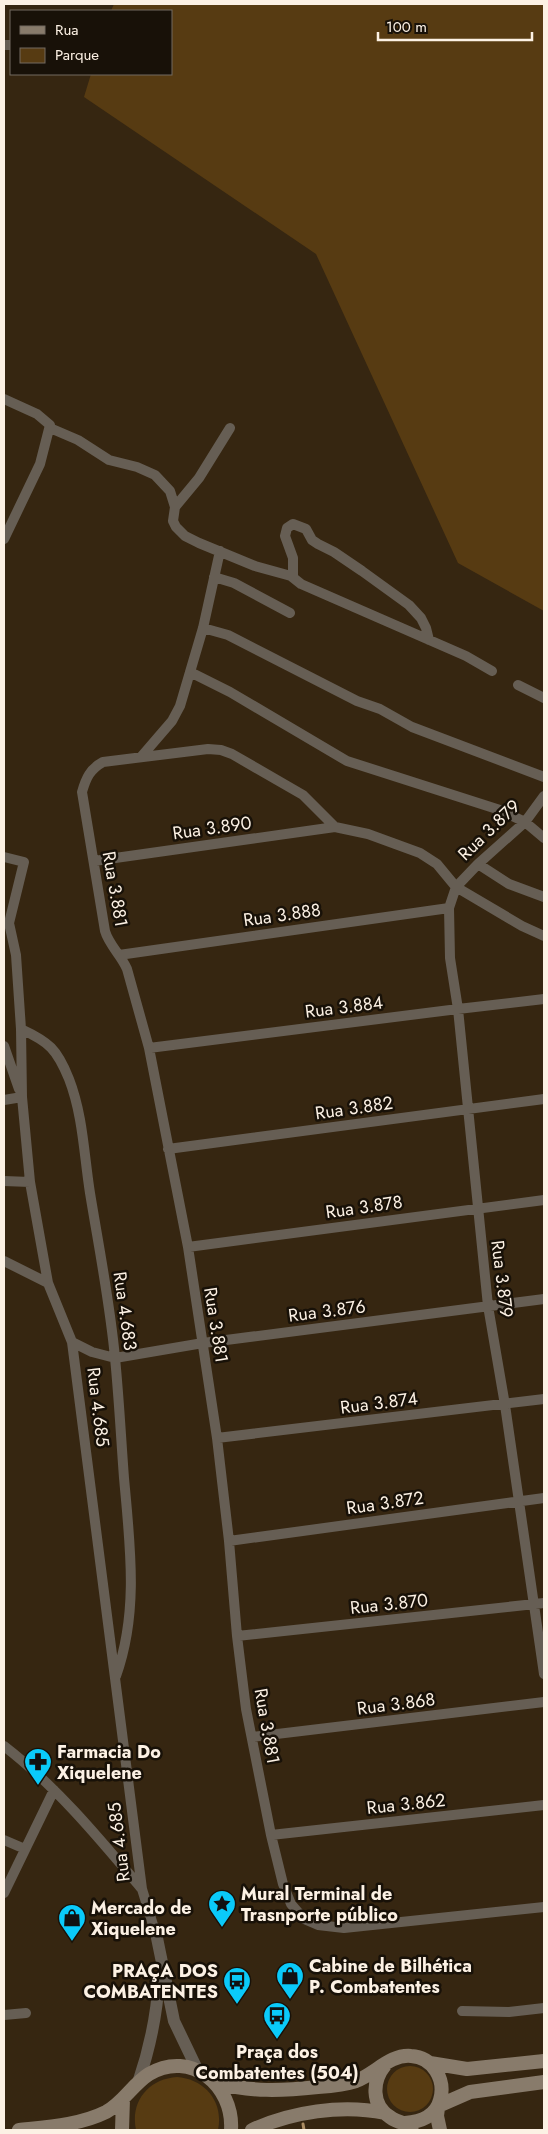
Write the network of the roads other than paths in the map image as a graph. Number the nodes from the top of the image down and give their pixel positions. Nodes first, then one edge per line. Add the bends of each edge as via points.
1 (4, 399) edge
2 (50, 428) junction
3 (230, 428) dead end
4 (175, 507) junction
5 (4, 539) edge
6 (220, 551) junction
7 (214, 577) junction
8 (292, 577) junction
9 (290, 613) dead end
10 (203, 628) junction
11 (429, 640) junction
12 (492, 671) dead end
13 (190, 672) junction
14 (518, 686) dead end
15 (544, 698) edge
16 (141, 757) junction
17 (544, 777) edge
18 (544, 796) edge
19 (525, 822) junction
20 (335, 827) junction
21 (544, 838) edge
22 (4, 857) edge
23 (94, 861) junction
24 (478, 864) junction
25 (456, 887) junction
26 (544, 897) edge
27 (448, 908) junction
28 (544, 936) edge
29 (120, 954) junction
30 (544, 1000) edge
31 (458, 1009) junction
32 (21, 1029) junction
33 (4, 1046) edge
34 (149, 1048) junction
35 (22, 1097) junction
36 (544, 1099) edge
37 (4, 1100) edge
38 (468, 1109) junction
39 (168, 1149) junction
40 (4, 1182) edge
41 (30, 1182) junction
42 (544, 1200) edge
43 (477, 1208) junction
44 (188, 1247) junction
45 (4, 1262) edge
46 (48, 1283) junction
47 (544, 1299) edge
48 (488, 1306) junction
49 (72, 1342) junction
50 (203, 1343) junction
51 (115, 1358) junction
52 (544, 1400) edge
53 (505, 1405) junction
54 (217, 1438) junction
55 (544, 1498) edge
56 (520, 1501) junction
57 (229, 1541) junction
58 (544, 1603) edge
59 (533, 1604) junction
60 (237, 1636) junction
61 (544, 1674) edge
62 (115, 1679) junction
63 (544, 1702) edge
64 (252, 1738) junction
65 (4, 1746) edge
66 (54, 1790) junction
67 (544, 1805) edge
68 (270, 1835) junction
69 (4, 1840) edge
70 (25, 1849) junction
71 (142, 1889) junction
72 (4, 1893) edge
73 (544, 1907) edge
74 (157, 1938) joint
75 (160, 1960) junction
76 (544, 2008) edge
77 (462, 2010) dead end
78 (26, 2013) dead end
79 (4, 2015) edge
80 (544, 2062) edge
81 (430, 2063) junction
82 (385, 2065) junction
83 (198, 2071) junction
84 (544, 2082) edge
85 (138, 2083) junction
86 (216, 2083) junction
87 (123, 2099) junction
88 (438, 2107) junction
89 (311, 2113) junction
90 (385, 2113) junction
91 (404, 2123) junction
92 (19, 2130) edge
93 (122, 2130) edge
94 (231, 2130) edge
95 (252, 2130) edge
96 (272, 2130) edge
97 (420, 2130) edge
98 (440, 2130) edge

1 - 2 street via 37,414 49,423
2 - 4 street via 78,440 109,460 137,466 155,475 170,491
2 - 5 street via 40,464
3 - 4 street via 199,478
4 - 6 street via 173,521 178,531
6 - 7 street
6 - 8 street
7 - 9 street via 234,583
7 - 10 street
8 - 11 street via 301,584
8 - 11 street via 293,558 284,536 293,524 306,529 312,540 409,605 421,618
10 - 13 street
10 - 17 street via 228,635 412,726
11 - 12 street
13 - 16 street via 172,721
13 - 19 street via 347,761 492,807
14 - 15 street
16 - 20 street, Rua 3.881 via 208,749 227,752 303,795
16 - 23 street, Rua 3.881 via 103,762 94,767 86,779 82,792
18 - 19 street, Rua 3.879
19 - 21 street
19 - 24 street, Rua 3.879
20 - 23 street, Rua 3.890
20 - 25 street, Rua 3.879 via 368,834 420,853 437,864
22 - 32 street, Rua 4.685 via 24,862 9,923 16,947
23 - 29 street, Rua 3.881 via 107,938
24 - 25 street, Rua 3.879
24 - 26 street via 509,884
25 - 27 street, Rua 3.879
25 - 28 street
27 - 29 street, Rua 3.888
27 - 31 street, Rua 3.879 via 450,958
29 - 34 street, Rua 3.881
30 - 31 street, Rua 3.884
31 - 34 street, Rua 3.884
31 - 38 street, Rua 3.879
32 - 35 street, Rua 4.685
32 - 51 street, Rua 4.683 via 50,1045 69,1079 77,1107
33 - 35 street
34 - 39 street, Rua 3.881
35 - 37 street
35 - 41 street, Rua 4.685
36 - 38 street, Rua 3.882
38 - 39 street, Rua 3.882
38 - 43 street, Rua 3.879
39 - 44 street, Rua 3.881
40 - 41 street
41 - 46 street, Rua 4.685
42 - 43 street, Rua 3.878
43 - 44 street, Rua 3.878
43 - 48 street, Rua 3.879
44 - 50 street, Rua 3.881
45 - 46 street
46 - 49 street, Rua 4.685
47 - 48 street, Rua 3.876
48 - 50 street, Rua 3.876
48 - 53 street, Rua 3.879
49 - 51 street
49 - 62 street, Rua 4.685
50 - 51 street, Rua 3.876
50 - 54 street, Rua 3.881
51 - 62 street, Rua 4.683 via 132,1572 128,1632
52 - 53 street, Rua 3.874
53 - 54 street, Rua 3.874
53 - 56 street, Rua 3.879
54 - 57 street, Rua 3.881
55 - 56 street, Rua 3.872
56 - 57 street, Rua 3.872
56 - 59 street, Rua 3.879
57 - 60 street, Rua 3.881
58 - 59 street, Rua 3.870
59 - 60 street, Rua 3.870
59 - 61 street, Rua 3.879
60 - 64 street, Rua 3.881
62 - 71 street, Rua 4.685
63 - 64 street, Rua 3.868
64 - 68 street, Rua 3.881
65 - 66 street
66 - 70 street
66 - 71 street
67 - 68 street, Rua 3.862
68 - 73 street, Rua 3.881 via 291,1904 304,1918 318,1925 344,1928
69 - 70 street
70 - 72 street
71 - 74 street, Rua 4.685
74 - 75 street, Rua 4.685
75 - 83 street, Rua 4.685 via 174,2021
75 - 85 street, Rua 4.685 via 155,2022
76 - 77 street via 509,2012
78 - 79 street
80 - 81 main road via 467,2069
81 - 82 main road via 422,2058 402,2056
81 - 88 main road via 442,2086
82 - 86 main road via 348,2083 290,2090 264,2091
82 - 90 main road via 375,2089 379,2106
83 - 85 main road via 164,2068
83 - 86 main road
84 - 88 main road via 470,2092
85 - 87 main road
86 - 94 main road via 230,2109
87 - 92 main road via 106,2112 81,2121
87 - 93 main road
88 - 91 main road via 424,2119
88 - 98 main road via 436,2116
89 - 90 main road via 349,2108
89 - 95 main road via 274,2120
89 - 96 main road
90 - 91 main road
91 - 97 main road

